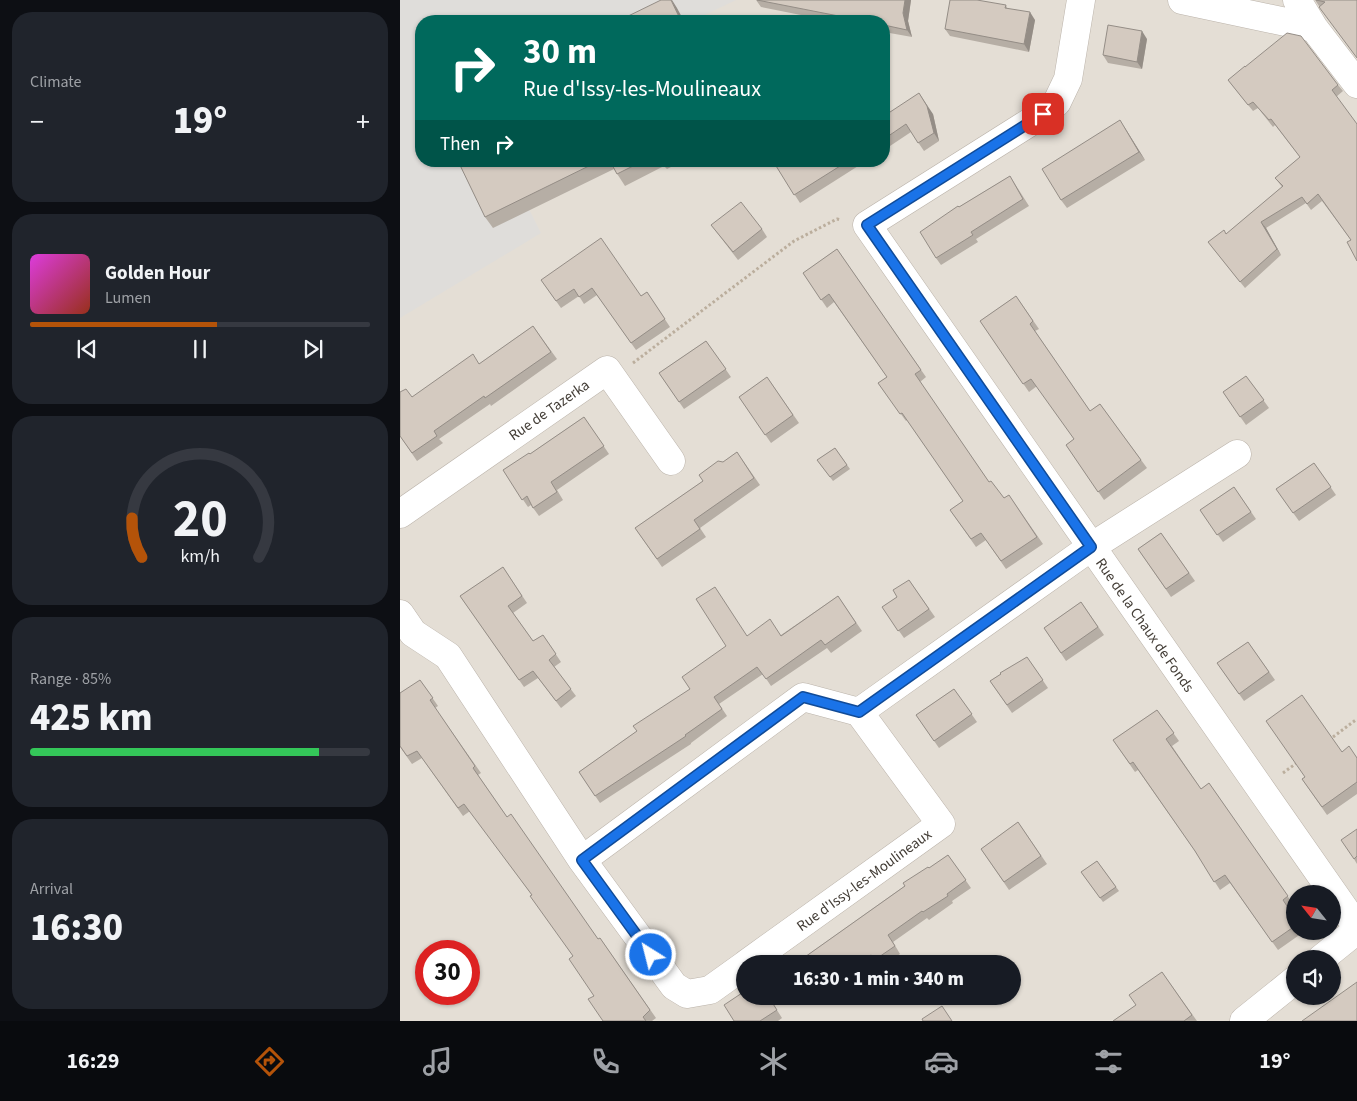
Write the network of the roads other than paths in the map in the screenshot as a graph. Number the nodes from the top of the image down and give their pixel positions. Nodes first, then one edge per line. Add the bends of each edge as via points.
1 (1081, 0) edge
2 (1182, 0) edge
3 (1297, 0) edge
4 (1314, 28) junction
5 (1357, 84) edge
6 (1236, 454) dead end
7 (671, 461) dead end
8 (400, 514) edge
9 (1091, 547) junction
10 (400, 614) edge
11 (859, 712) junction
12 (582, 860) junction
13 (1357, 928) edge
14 (1331, 950) edge
15 (759, 955) edge
16 (736, 971) edge
17 (1286, 987) edge
18 (1244, 1021) edge

1 - 9 street, Rue de la Chaux de Fonds via 1068,79 1057,102 867,225
2 - 4 street
3 - 4 street
4 - 5 street
6 - 9 street
7 - 8 street, Rue de Tazerka via 607,370
9 - 11 street
9 - 13 street, Rue de la Chaux de Fonds
10 - 12 street, Rue d'Issy-les-Moulineaux via 413,632 448,656
11 - 12 street via 803,697
11 - 15 street, Rue d'Issy-les-Moulineaux via 941,824
12 - 16 street, Rue d'Issy-les-Moulineaux via 674,986 687,994 710,990
13 - 14 street
17 - 18 street

